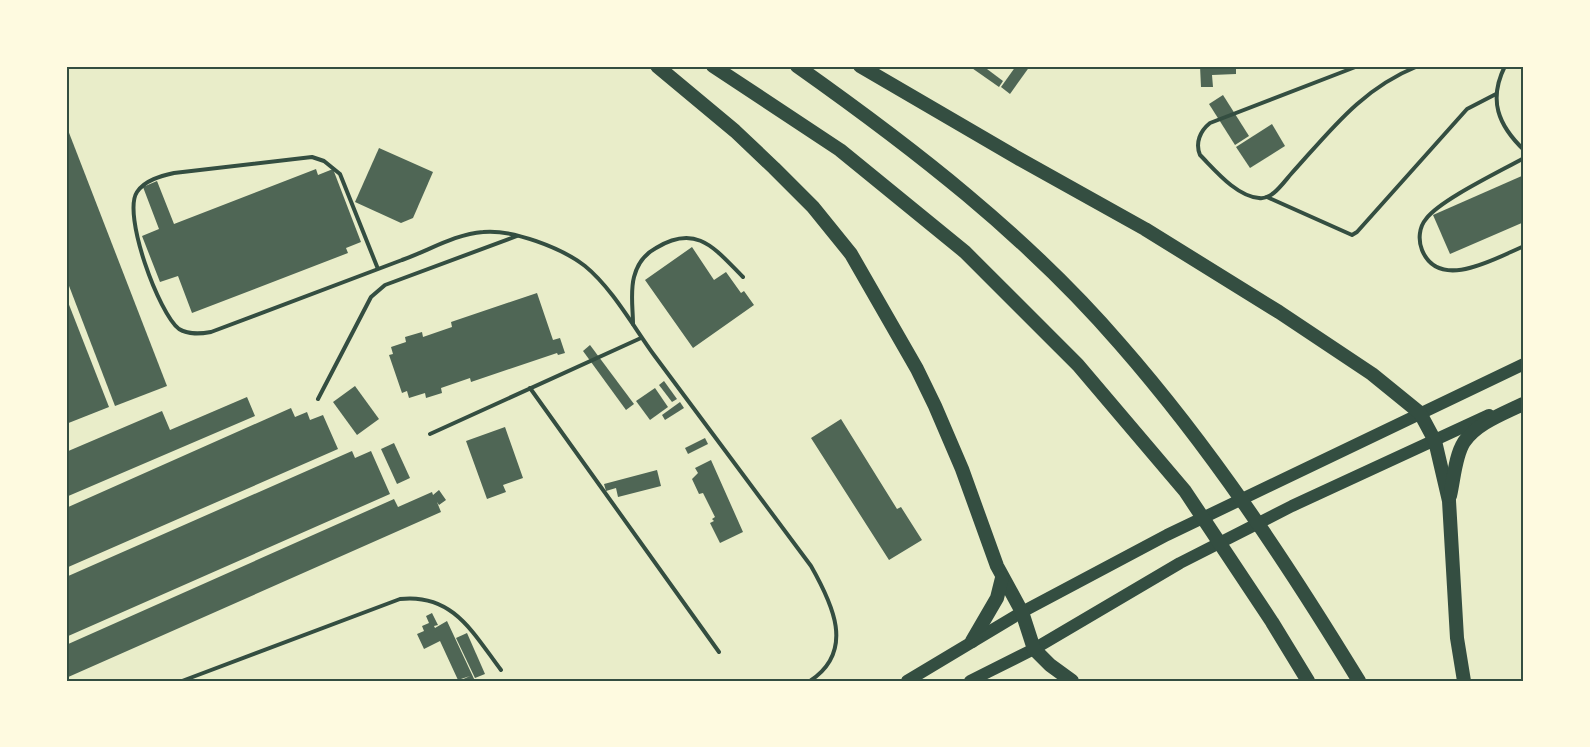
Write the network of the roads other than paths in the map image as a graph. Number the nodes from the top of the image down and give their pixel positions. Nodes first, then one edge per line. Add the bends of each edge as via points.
1 (657, 66) edge
2 (713, 66) edge
3 (797, 66) edge
4 (860, 66) edge
5 (1358, 66) edge
6 (1418, 66) edge
7 (1505, 66) edge
8 (1496, 94) junction
9 (1524, 150) edge
10 (1524, 158) edge
11 (1267, 197) junction
12 (518, 236) junction
13 (1524, 246) edge
14 (378, 269) junction
15 (743, 277) dead end
16 (633, 325) junction
17 (641, 338) junction
18 (1524, 364) edge
19 (530, 388) junction
20 (318, 399) dead end
21 (1523, 404) edge
22 (1420, 412) junction
23 (429, 434) dead end
24 (1435, 441) junction
25 (1449, 501) junction
26 (1002, 578) junction
27 (1022, 612) junction
28 (972, 641) junction
29 (1034, 649) junction
30 (719, 652) dead end
31 (501, 670) dead end
32 (182, 681) edge
33 (810, 681) edge
34 (907, 681) edge
35 (970, 681) edge
36 (1071, 681) edge
37 (1308, 681) edge
38 (1359, 681) edge
39 (1464, 681) edge

1 - 26 highway via 774,168 813,207 851,254 935,406
2 - 37 highway via 840,150 965,252 1078,365 1185,491
3 - 38 highway via 939,172 1010,233 1119,342 1230,480
4 - 22 highway via 1145,229 1279,312 1372,374
5 - 11 lane via 1210,123 1203,130 1197,148 1200,155 1243,192
6 - 11 lane via 1384,82 1355,104
7 - 8 lane
8 - 9 lane via 1500,118
8 - 11 lane via 1467,109 1352,235
10 - 13 lane via 1440,206 1421,226 1419,238 1422,251 1433,265 1445,271 1459,271
12 - 14 lane via 498,231 464,236
12 - 16 lane via 582,264 596,275
12 - 20 lane via 378,290
14 - 14 lane via 211,332 189,333 181,330 162,305 139,245 133,222 134,199 153,179 174,173 312,157 340,174
15 - 16 lane via 703,242 691,237 673,239 650,251 639,265 633,282
16 - 17 lane
17 - 19 lane
17 - 33 lane via 811,566 824,589 836,622 834,652 828,664
18 - 22 highway
19 - 23 lane
19 - 30 lane
21 - 24 highway via 1486,416
21 - 25 highway via 1480,426 1465,441
22 - 24 highway
22 - 27 highway via 1167,535
24 - 25 highway
24 - 29 highway via 1292,506 1180,563
25 - 39 highway via 1457,638
26 - 27 highway
26 - 28 highway via 998,598
27 - 28 highway
27 - 29 highway
28 - 34 highway
29 - 35 highway
29 - 36 highway
31 - 32 lane via 458,616 438,603 414,597

